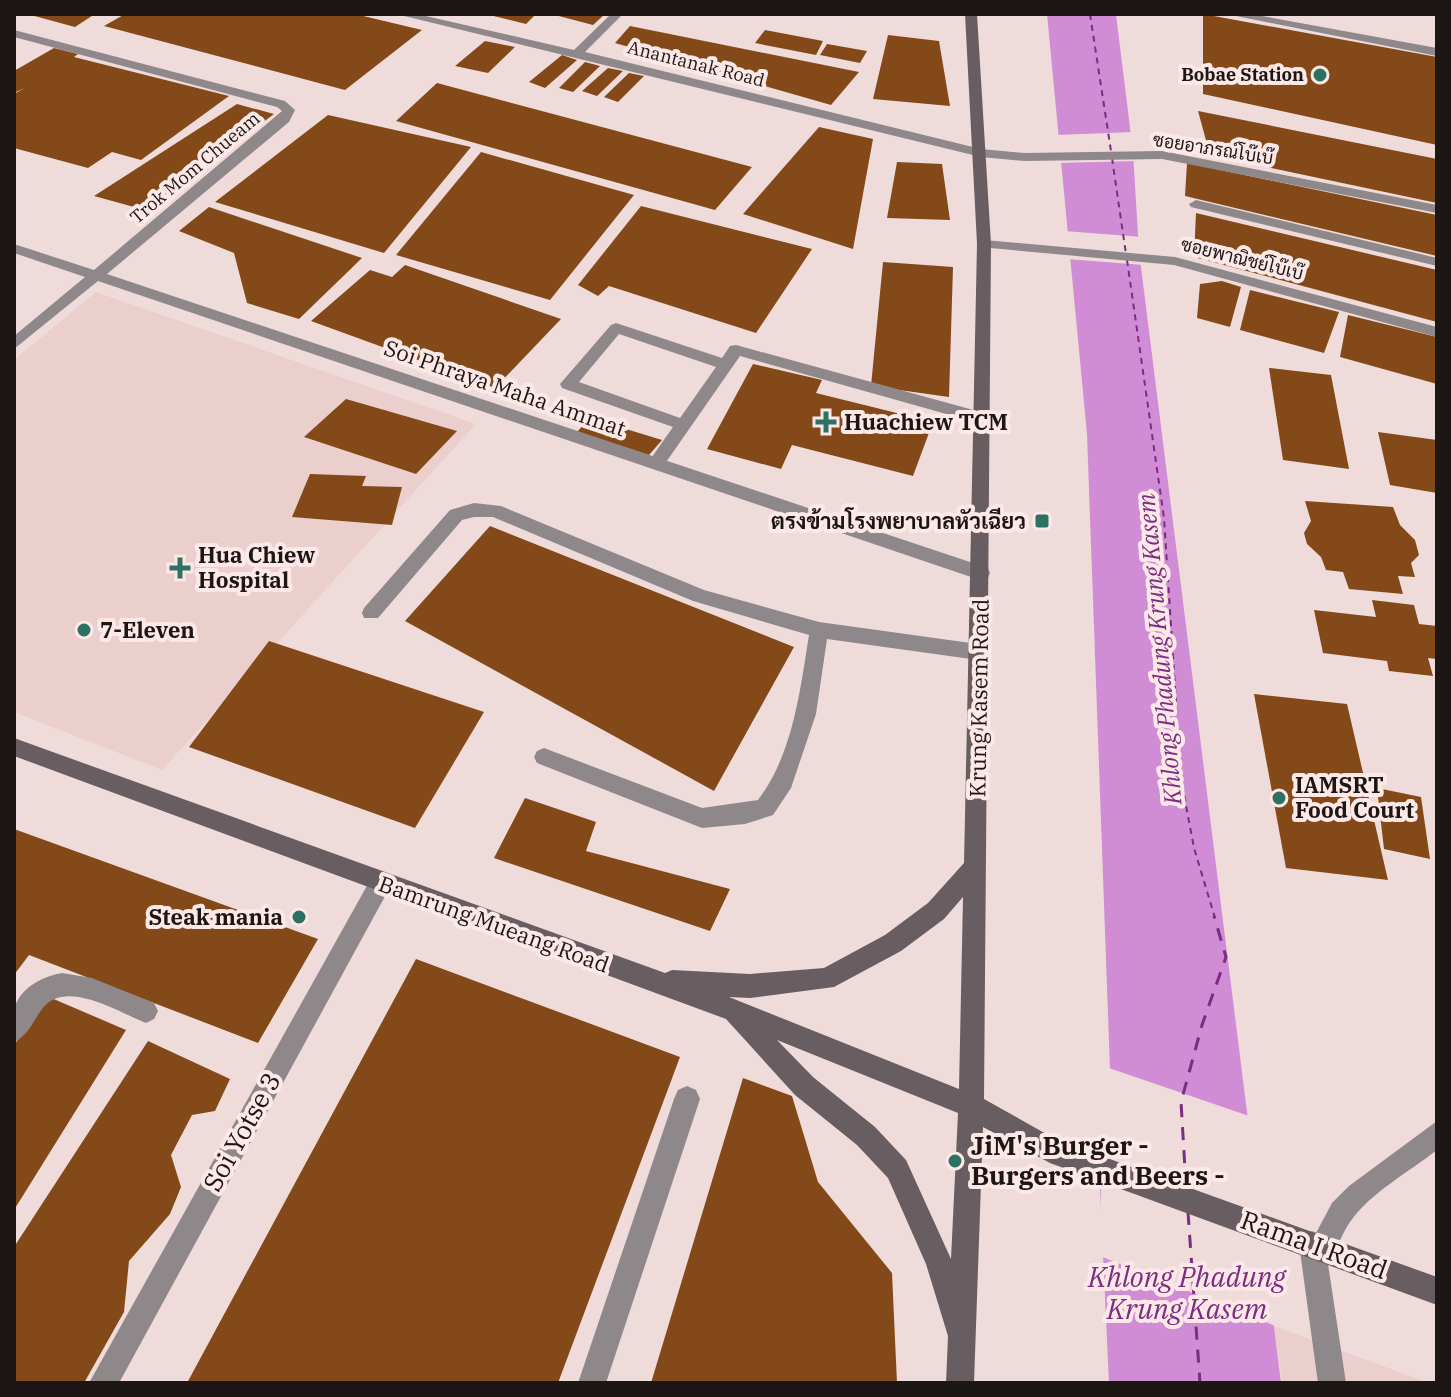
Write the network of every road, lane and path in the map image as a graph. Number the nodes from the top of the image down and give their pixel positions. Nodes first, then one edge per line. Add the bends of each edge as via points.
1 (402, 14) edge
2 (617, 14) edge
3 (971, 14) edge
4 (1232, 14) edge
5 (14, 33) edge
6 (1437, 52) edge
7 (577, 54) junction
8 (981, 153) junction
9 (1196, 204) dead end
10 (1437, 209) edge
11 (984, 244) junction
12 (14, 248) edge
13 (1437, 262) edge
14 (98, 276) junction
15 (1437, 332) edge
16 (14, 344) edge
17 (726, 365) junction
18 (982, 418) junction
19 (684, 425) junction
20 (656, 464) junction
21 (981, 573) junction
22 (371, 613) dead end
23 (819, 630) junction
24 (978, 652) junction
25 (14, 747) edge
26 (544, 757) dead end
27 (975, 866) junction
28 (381, 882) junction
29 (649, 980) junction
30 (730, 1009) junction
31 (146, 1011) dead end
32 (14, 1030) edge
33 (687, 1099) dead end
34 (971, 1106) junction
35 (1437, 1134) edge
36 (1317, 1246) junction
37 (1437, 1291) edge
38 (962, 1344) junction
39 (1331, 1376) edge
40 (103, 1383) edge
41 (592, 1383) edge
42 (960, 1383) edge

1 - 7 street, Anantanak Road
2 - 7 street
3 - 8 main road, Krung Kasem Road
4 - 6 street
5 - 14 street, Trok Mom Chueam via 289,110
7 - 8 street, Anantanak Road
8 - 10 street, ซอยอาภรณ์โบ๊เบ๊ via 1162,155
8 - 11 main road, Krung Kasem Road
9 - 13 street
11 - 15 street, ซอยพาณิชย์โบ๊เบ๊ via 1175,261
11 - 18 main road, Krung Kasem Road
12 - 14 street, Soi Phraya Maha Ammat
14 - 16 street, Trok Mom Chueam
14 - 20 street, Soi Phraya Maha Ammat
17 - 18 street via 736,350
17 - 19 street
17 - 19 street via 616,328 568,384
18 - 21 main road, Krung Kasem Road
19 - 20 street
20 - 21 street, Soi Phraya Maha Ammat
21 - 24 main road, Krung Kasem Road
22 - 23 street via 456,515 474,510 495,511 700,596
23 - 24 street
23 - 26 street via 806,714 780,788 765,808 702,818
24 - 27 main road, Krung Kasem Road
25 - 28 main road, Bamrung Mueang Road
27 - 29 main road via 926,919 826,979 750,986
27 - 34 main road, Krung Kasem Road
28 - 29 main road, Bamrung Mueang Road
28 - 40 street, Soi Yotse 3
29 - 30 main road, Bamrung Mueang Road
30 - 34 main road, Bamrung Mueang Road
30 - 38 main road via 804,1086 897,1169 939,1262
31 - 32 street via 71,983 54,984 41,992
33 - 41 street
34 - 36 main road, Rama I Road via 1050,1150
34 - 38 main road, Krung Kasem Road
35 - 36 street via 1379,1176 1341,1212
36 - 37 main road, Rama I Road
36 - 39 street
38 - 42 main road, Krung Kasem Road

